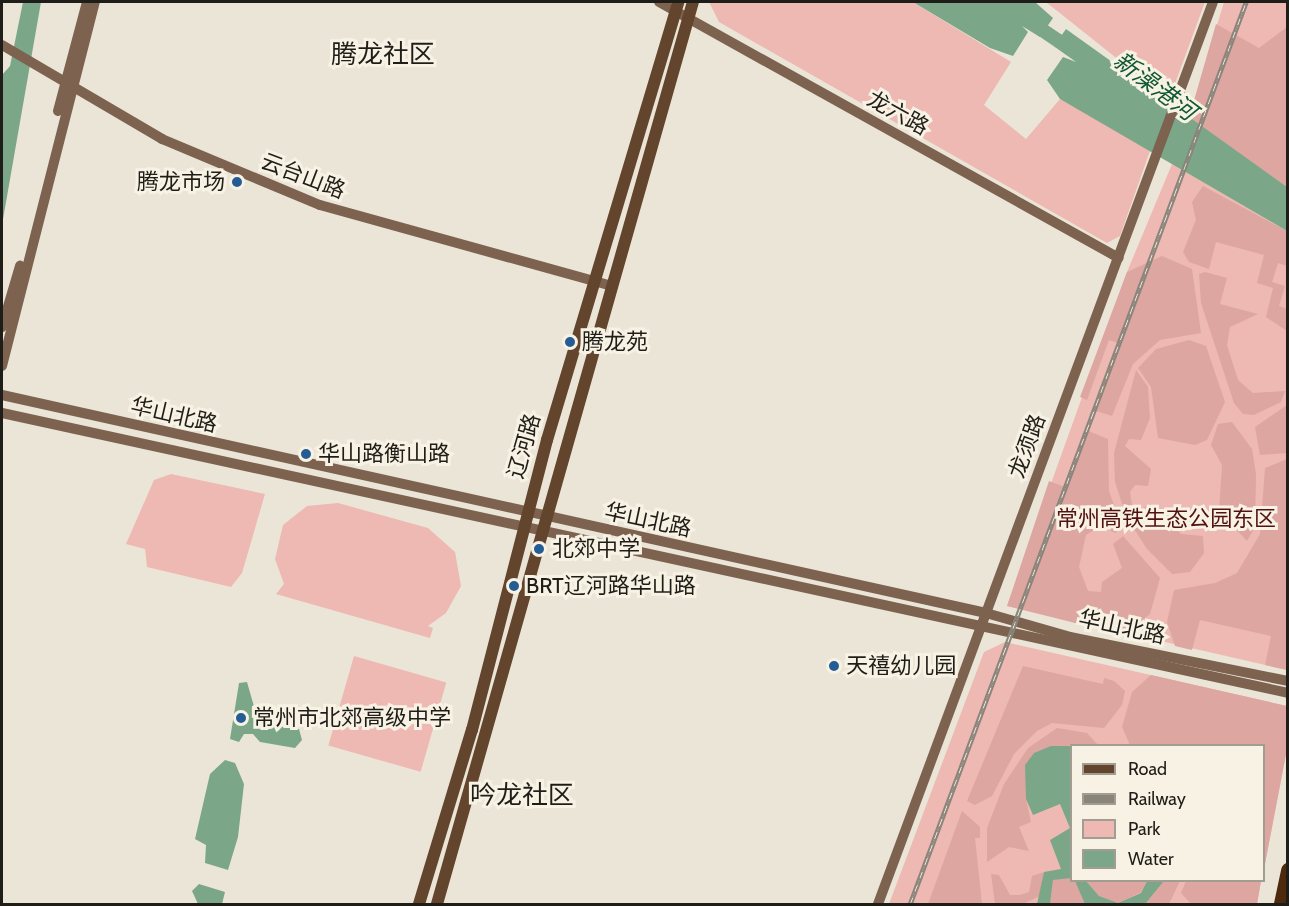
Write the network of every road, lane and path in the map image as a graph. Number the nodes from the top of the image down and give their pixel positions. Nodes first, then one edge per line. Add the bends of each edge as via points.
1 (87, 2) edge
2 (95, 2) edge
3 (659, 2) edge
4 (693, 2) edge
5 (1213, 2) edge
6 (677, 6) edge
7 (689, 18) junction
8 (2, 46) edge
9 (68, 88) junction
10 (1119, 258) junction
11 (597, 281) junction
12 (613, 286) junction
13 (2, 327) edge
14 (2, 366) edge
15 (2, 394) edge
16 (2, 413) edge
17 (525, 520) junction
18 (548, 525) junction
19 (986, 613) junction
20 (982, 627) junction
21 (1287, 681) edge
22 (1287, 693) edge
23 (1287, 870) edge
24 (418, 904) edge
25 (436, 904) edge
26 (878, 904) edge
27 (1281, 904) edge

1 - 9 street
2 - 9 street
3 - 6 street, 龙六路
4 - 7 main road, 辽河路
5 - 10 street, 龙须路
6 - 7 street, 龙六路
6 - 11 main road, 辽河路
7 - 10 street, 龙六路
7 - 12 main road, 辽河路
8 - 9 street, 云台山路
9 - 11 street, 云台山路 via 162,139 320,205
9 - 13 street
9 - 14 street
10 - 19 street, 龙须路
11 - 12 street, 云台山路
11 - 17 main road, 辽河路
12 - 18 main road, 辽河路
15 - 17 street, 华山北路
16 - 17 street, 华山北路
17 - 18 street, 华山北路
17 - 24 main road, 辽河路 via 472,730
18 - 19 street, 华山北路
18 - 20 street, 华山北路
18 - 25 main road, 辽河路
19 - 20 street, 龙须路
19 - 21 street, 华山北路 via 1070,637
20 - 22 street, 华山北路
20 - 26 street, 龙须路
23 - 27 highway

